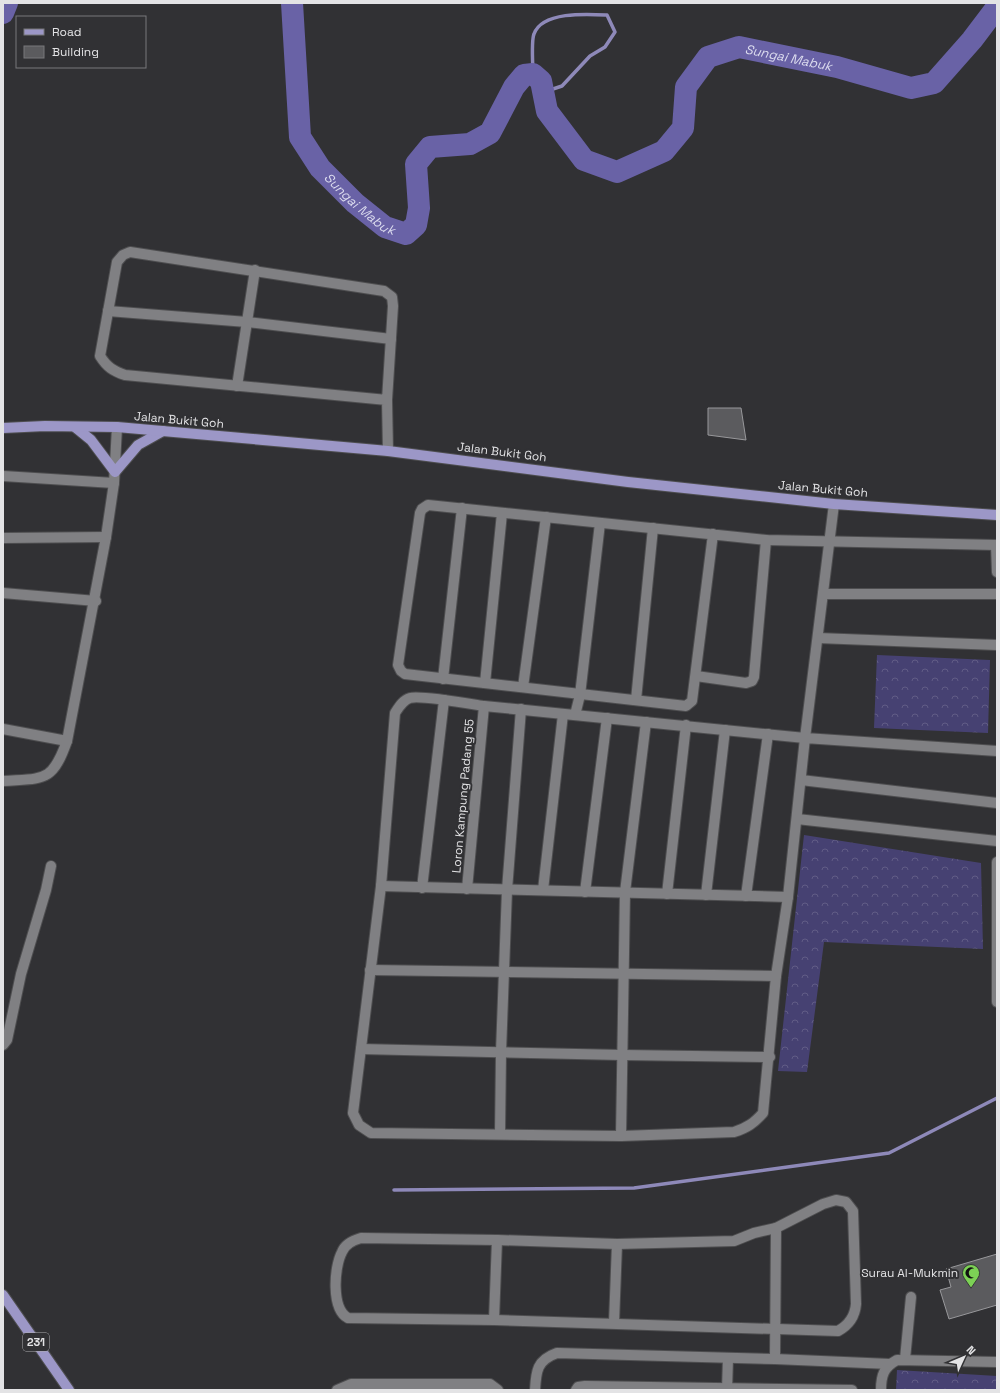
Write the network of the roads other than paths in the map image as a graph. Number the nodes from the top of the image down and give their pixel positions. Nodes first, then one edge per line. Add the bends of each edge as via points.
1 (255, 270) junction
2 (108, 311) junction
3 (247, 322) junction
4 (391, 339) junction
5 (237, 386) junction
6 (387, 400) junction
7 (75, 427) junction
8 (117, 427) junction
9 (3, 428) edge
10 (163, 431) junction
11 (388, 451) junction
12 (115, 472) junction
13 (3, 476) edge
14 (114, 483) junction
15 (834, 504) junction
16 (462, 508) junction
17 (502, 513) junction
18 (997, 515) edge
19 (546, 517) junction
20 (600, 522) junction
21 (653, 528) junction
22 (713, 534) junction
23 (106, 537) junction
24 (3, 538) edge
25 (766, 540) junction
26 (830, 540) junction
27 (996, 545) edge
28 (997, 572) edge
29 (823, 594) junction
30 (997, 594) edge
31 (3, 595) edge
32 (96, 601) junction
33 (818, 638) junction
34 (997, 645) edge
35 (696, 676) junction
36 (443, 679) junction
37 (485, 683) junction
38 (523, 687) junction
39 (580, 695) junction
40 (444, 700) junction
41 (636, 700) junction
42 (484, 706) junction
43 (521, 709) junction
44 (563, 714) junction
45 (575, 715) junction
46 (607, 718) junction
47 (646, 722) junction
48 (686, 725) junction
49 (3, 729) edge
50 (725, 730) junction
51 (768, 734) junction
52 (805, 738) junction
53 (67, 741) junction
54 (997, 751) edge
55 (801, 780) junction
56 (3, 781) edge
57 (997, 803) edge
58 (797, 819) junction
59 (997, 841) edge
60 (997, 862) edge
61 (50, 866) dead end
62 (381, 886) junction
63 (422, 888) junction
64 (467, 889) junction
65 (507, 890) junction
66 (543, 890) junction
67 (585, 892) junction
68 (625, 892) junction
69 (668, 894) junction
70 (706, 895) junction
71 (746, 896) junction
72 (788, 897) junction
73 (997, 929) edge
74 (370, 970) junction
75 (503, 971) junction
76 (997, 972) edge
77 (623, 974) junction
78 (776, 976) junction
79 (997, 1002) edge
80 (3, 1045) edge
81 (361, 1049) junction
82 (501, 1052) junction
83 (622, 1056) junction
84 (770, 1057) junction
85 (500, 1134) junction
86 (621, 1136) junction
87 (776, 1228) junction
88 (497, 1240) junction
89 (617, 1244) junction
90 (3, 1295) edge
91 (911, 1297) dead end
92 (494, 1320) junction
93 (614, 1323) junction
94 (775, 1329) junction
95 (728, 1358) junction
96 (775, 1359) junction
97 (905, 1359) junction
98 (997, 1362) edge
99 (890, 1364) junction
100 (605, 1388) edge
101 (646, 1388) edge
102 (691, 1389) edge
103 (727, 1389) edge
104 (768, 1389) edge
105 (69, 1390) edge
106 (337, 1390) edge
107 (498, 1390) edge
108 (535, 1390) edge
109 (576, 1390) edge
110 (808, 1390) edge
111 (852, 1390) edge
112 (881, 1390) edge

1 - 2 street via 130,252 117,262
1 - 3 street
1 - 4 street via 384,291 392,296 393,301
2 - 3 street
2 - 5 street via 100,356 105,365 113,371 124,375
3 - 4 street
3 - 5 street
4 - 6 street
5 - 6 street
6 - 11 street
7 - 8 main road, Jalan Bukit Goh
7 - 9 main road, Jalan Bukit Goh
7 - 12 main road via 91,440
8 - 10 main road, Jalan Bukit Goh
8 - 12 street
10 - 11 main road, Jalan Bukit Goh
10 - 12 main road via 138,445
11 - 15 main road, Jalan Bukit Goh via 628,482
12 - 14 street
13 - 14 street
14 - 23 street
15 - 18 main road, Jalan Bukit Goh
15 - 26 street
16 - 17 street
16 - 36 street
16 - 36 street via 428,505 422,508 398,665 405,674
17 - 19 street
17 - 37 street
19 - 20 street
19 - 38 street
20 - 21 street
20 - 39 street
21 - 22 street
21 - 41 street
22 - 25 street
22 - 35 street
23 - 24 street
23 - 32 street
25 - 26 street
25 - 35 street via 752,681 746,683
26 - 27 street
26 - 29 street
27 - 28 street
29 - 30 street
29 - 33 street
31 - 32 street
32 - 53 street
33 - 34 street
33 - 52 street
35 - 41 street via 692,701 686,706
36 - 37 street
37 - 38 street
38 - 39 street
39 - 41 street
39 - 45 street
40 - 42 street
40 - 62 street via 411,698 402,703 395,713
40 - 63 street
42 - 43 street
42 - 64 street, Loron Kampung Padang 55
43 - 44 street
43 - 65 street
44 - 45 street
44 - 66 street
45 - 46 street
46 - 47 street
46 - 67 street
47 - 48 street
47 - 68 street
48 - 50 street
48 - 69 street
49 - 53 street
50 - 51 street
50 - 70 street
51 - 52 street
51 - 71 street
52 - 54 street
52 - 55 street
53 - 56 street via 59,763 51,773 38,778
55 - 57 street
55 - 58 street
58 - 59 street
58 - 72 street
60 - 73 street
61 - 80 street via 46,890 21,974 7,1040
62 - 63 street
62 - 74 street
63 - 64 street
64 - 65 street
65 - 66 street
65 - 75 street
66 - 67 street
67 - 68 street
68 - 69 street
68 - 77 street
69 - 70 street
70 - 71 street
71 - 72 street
72 - 78 street
73 - 76 street
74 - 75 street
74 - 81 street
75 - 77 street
75 - 82 street
76 - 79 street
77 - 78 street
77 - 83 street
78 - 84 street
81 - 82 street
81 - 85 street via 352,1113 359,1126 371,1133
82 - 83 street
82 - 85 street
83 - 84 street
83 - 86 street
84 - 86 street via 763,1113 746,1128 734,1132
85 - 86 street
87 - 89 street via 734,1241
87 - 94 street
87 - 94 street via 823,1204 836,1200 846,1202 853,1211 856,1304 851,1320 838,1331
88 - 89 street
88 - 92 street
88 - 92 street via 361,1238 342,1252 337,1269 336,1288 336,1302 343,1316 348,1318
89 - 93 street
90 - 105 main road, 231
91 - 97 street
92 - 93 street
93 - 94 street
94 - 96 street
95 - 96 street
95 - 103 street
95 - 108 street via 557,1353 544,1359 539,1366
96 - 99 street
97 - 98 street
97 - 99 street
99 - 112 street via 883,1371
100 - 101 street
100 - 109 street via 585,1386
101 - 102 street
102 - 103 street
103 - 104 street
104 - 110 street
106 - 107 street via 351,1384 490,1384
110 - 111 street

